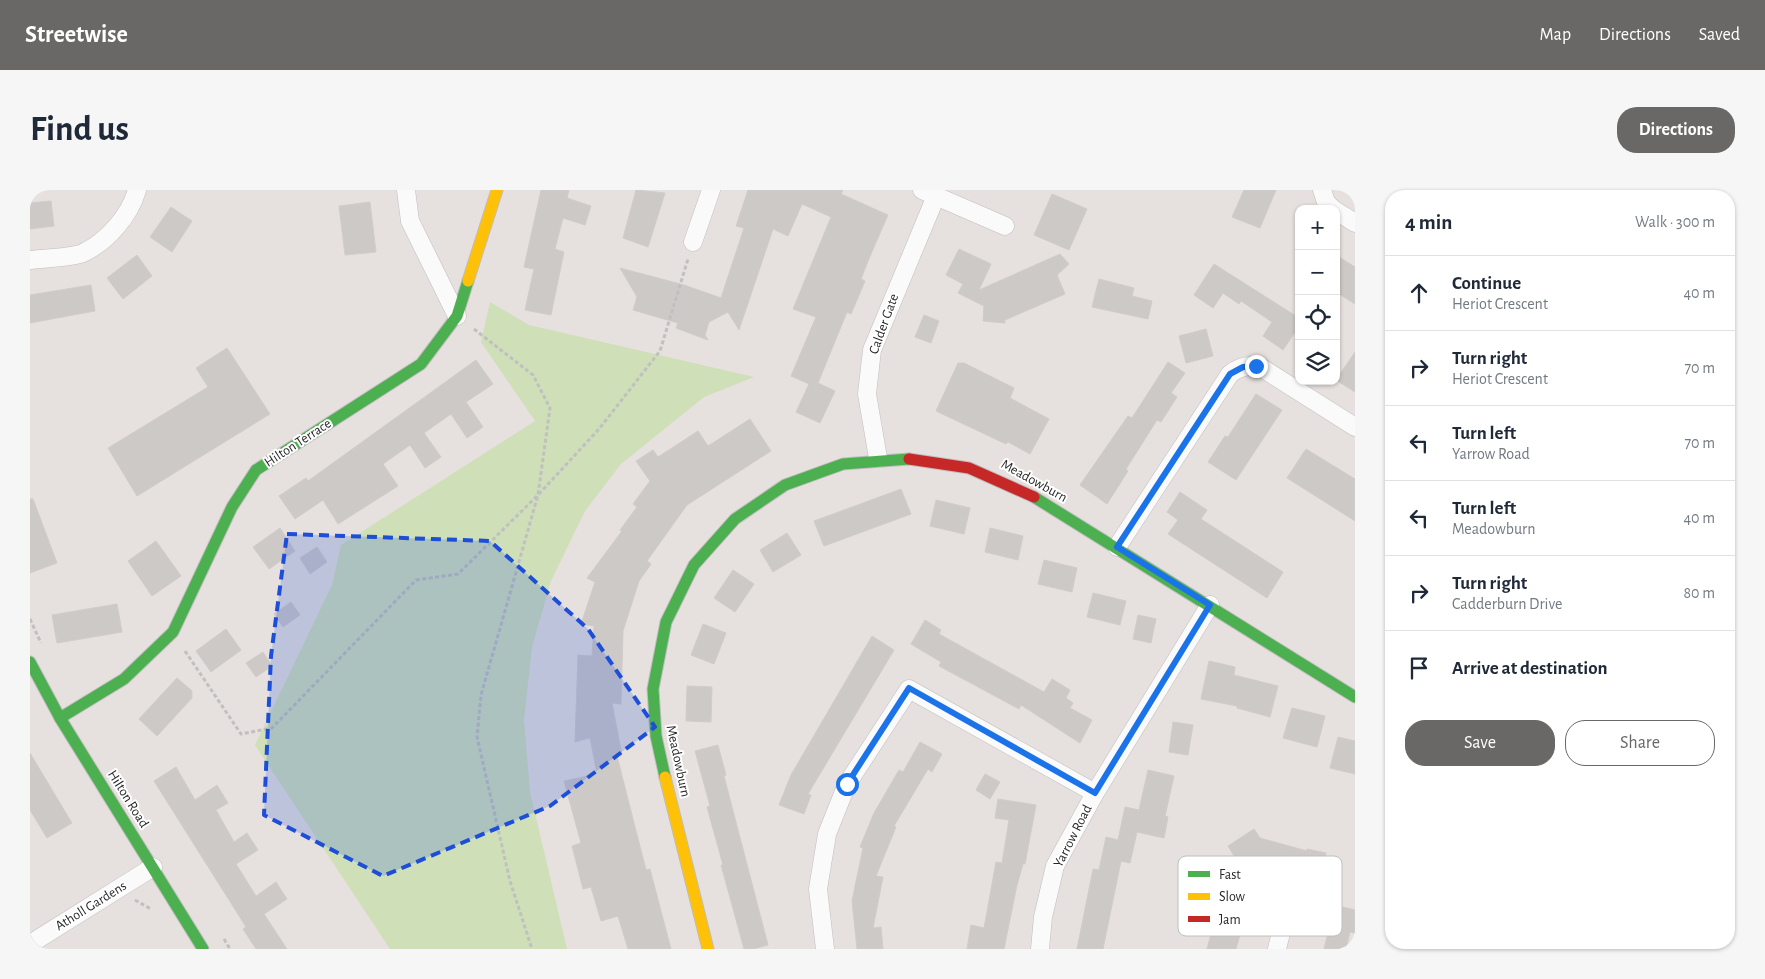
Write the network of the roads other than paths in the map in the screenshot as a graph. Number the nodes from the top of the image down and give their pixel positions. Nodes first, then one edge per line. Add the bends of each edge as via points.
1 (137, 190) edge
2 (406, 190) edge
3 (497, 190) edge
4 (711, 190) edge
5 (1322, 190) edge
6 (929, 193) edge
7 (1329, 205) edge
8 (1340, 214) edge
9 (1355, 223) edge
10 (1005, 226) dead end
11 (693, 242) road end
12 (30, 260) edge
13 (458, 316) junction
14 (1355, 427) edge
15 (878, 458) junction
16 (1117, 547) junction
17 (1210, 605) junction
18 (30, 662) edge
19 (1355, 697) edge
20 (60, 718) junction
21 (1095, 793) junction
22 (153, 867) junction
23 (1280, 936) edge
24 (30, 944) edge
25 (203, 949) edge
26 (708, 949) edge
27 (825, 949) edge
28 (1040, 949) edge
29 (1277, 949) edge

1 - 12 street via 133,205 110,234 82,253
2 - 13 street via 410,221
3 - 13 street
4 - 11 street
5 - 7 street
6 - 10 street
6 - 15 street, Calder Gate via 872,350 867,394
8 - 9 street
13 - 20 street, Hilton Terrace via 421,364 256,470 232,507 173,632 124,679
14 - 16 street via 1262,368 1236,369
15 - 16 street, Meadowburn via 929,458 981,470 1013,484
15 - 26 street, Meadowburn via 824,468 782,487 751,506 711,544 694,566 670,612 655,672 653,716 656,742
16 - 17 street, Meadowburn
17 - 19 street, Meadowburn
17 - 21 street, Yarrow Road
18 - 20 street, Hilton Road
20 - 22 street, Hilton Road
21 - 27 street via 909,688 847,784 827,834 818,889
21 - 28 street, Yarrow Road via 1056,866 1043,917
22 - 24 street, Atholl Gardens
22 - 25 street, Hilton Road
23 - 29 street

